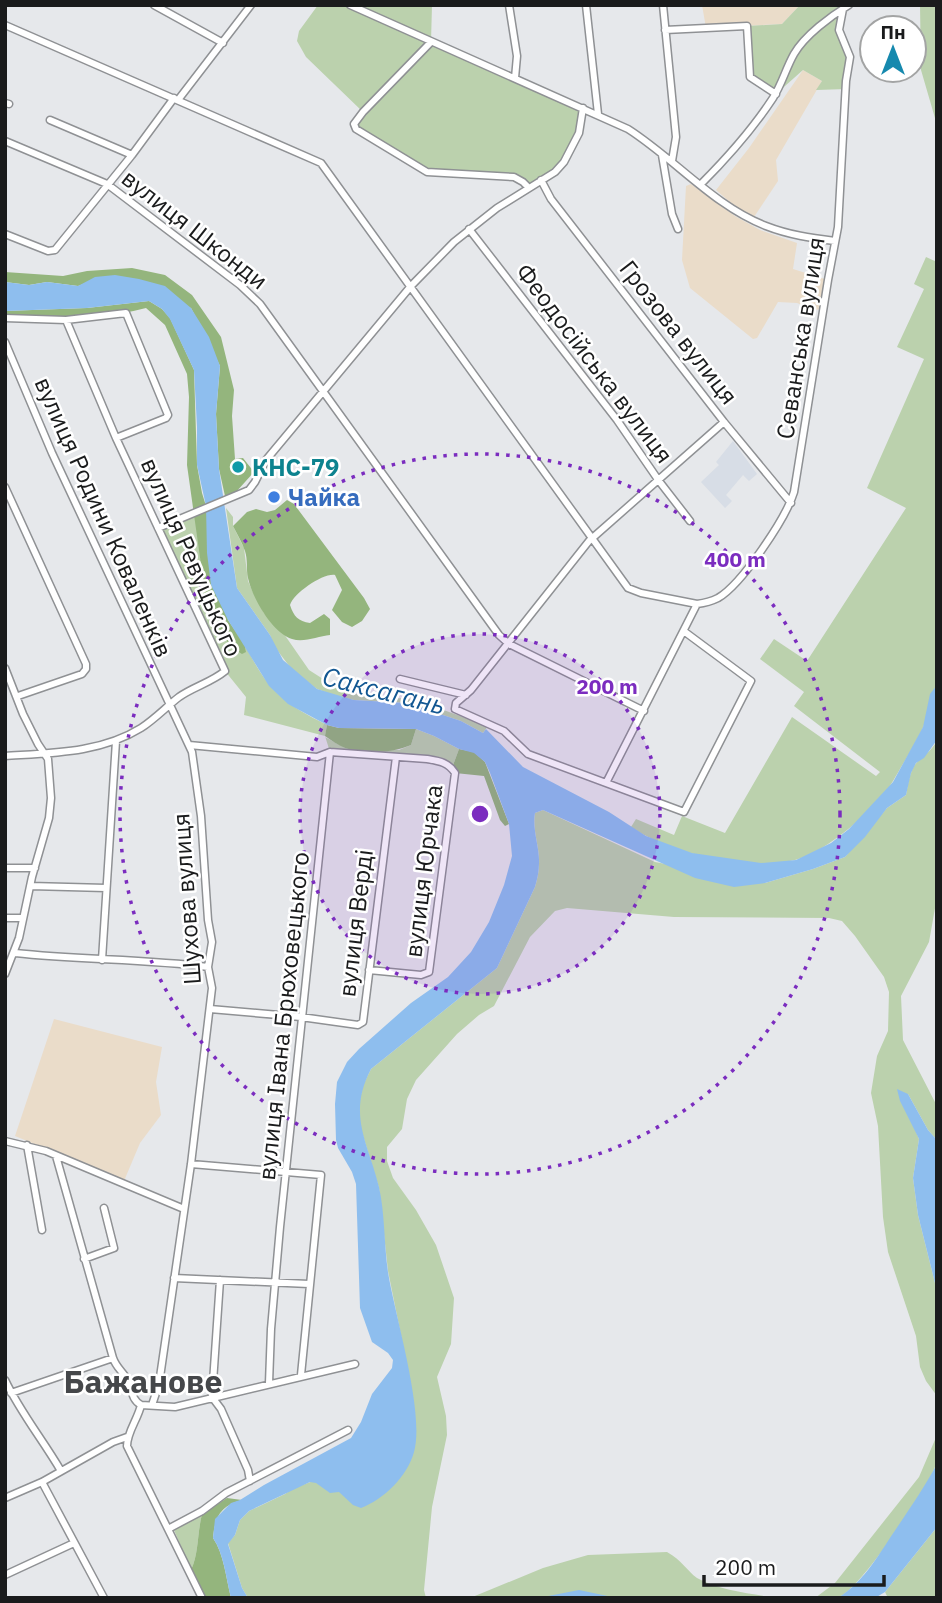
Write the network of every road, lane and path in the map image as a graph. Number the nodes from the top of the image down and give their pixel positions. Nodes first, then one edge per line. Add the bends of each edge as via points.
1 (154, 5) edge
2 (251, 5) edge
3 (350, 5) edge
4 (509, 5) edge
5 (586, 5) edge
6 (663, 5) edge
7 (846, 7) edge
8 (5, 26) edge
9 (666, 30) junction
10 (431, 42) junction
11 (223, 43) junction
12 (515, 78) junction
13 (776, 94) junction
14 (176, 99) junction
15 (583, 108) junction
16 (598, 114) junction
17 (50, 120) dead end
18 (5, 141) edge
19 (662, 153) junction
20 (132, 155) junction
21 (672, 161) junction
22 (541, 180) junction
23 (107, 184) junction
24 (701, 184) junction
25 (528, 187) junction
26 (469, 229) junction
27 (678, 229) dead end
28 (5, 234) edge
29 (835, 241) junction
30 (411, 286) junction
31 (5, 318) edge
32 (66, 320) junction
33 (5, 342) edge
34 (324, 394) junction
35 (724, 422) junction
36 (116, 438) junction
37 (659, 481) junction
38 (5, 487) edge
39 (791, 503) junction
40 (690, 521) dead end
41 (158, 528) junction
42 (592, 539) junction
43 (697, 604) junction
44 (685, 632) junction
45 (509, 644) junction
46 (5, 668) edge
47 (400, 678) dead end
48 (466, 695) junction
49 (18, 696) junction
50 (169, 707) junction
51 (644, 711) junction
52 (116, 741) junction
53 (189, 745) junction
54 (330, 752) junction
55 (45, 754) junction
56 (5, 755) edge
57 (396, 757) junction
58 (607, 781) junction
59 (5, 868) edge
60 (35, 868) junction
61 (30, 886) junction
62 (106, 888) junction
63 (5, 918) edge
64 (23, 918) junction
65 (15, 953) junction
66 (102, 960) junction
67 (208, 967) junction
68 (369, 970) junction
69 (5, 974) edge
70 (210, 1009) junction
71 (301, 1017) junction
72 (5, 1141) edge
73 (27, 1145) junction
74 (56, 1156) junction
75 (191, 1164) junction
76 (287, 1172) junction
77 (104, 1208) dead end
78 (184, 1209) junction
79 (42, 1230) dead end
80 (84, 1259) junction
81 (174, 1278) junction
82 (220, 1280) junction
83 (274, 1283) junction
84 (309, 1284) junction
85 (113, 1358) junction
86 (355, 1364) dead end
87 (301, 1375) junction
88 (5, 1380) edge
89 (269, 1383) junction
90 (11, 1393) junction
91 (212, 1397) junction
92 (141, 1405) junction
93 (152, 1405) junction
94 (348, 1430) dead end
95 (127, 1437) junction
96 (61, 1471) junction
97 (250, 1481) junction
98 (42, 1482) junction
99 (5, 1498) edge
100 (168, 1529) junction
101 (74, 1543) junction
102 (5, 1576) edge
103 (104, 1598) edge
104 (202, 1598) edge

1 - 11 street
2 - 11 street
3 - 10 street
4 - 12 street via 517,56
5 - 16 street
6 - 9 street
7 - 13 street via 801,43
7 - 29 street, Севанська вулиця via 839,30 849,57
8 - 14 street
9 - 13 street via 747,26 750,77
9 - 21 street via 676,137
10 - 12 street
10 - 25 street via 363,112 354,124 356,129 427,172 514,177
11 - 14 street
12 - 15 street
13 - 24 street via 746,138
14 - 20 street
14 - 30 street via 321,163
15 - 16 street
15 - 22 street via 579,133 564,162
16 - 19 street
17 - 20 street
18 - 23 street, вулиця Шконди
19 - 21 street
19 - 27 street
20 - 23 street
21 - 24 street
22 - 25 street
22 - 35 street, Грозова вулиця
23 - 28 street via 55,250
23 - 34 street, вулиця Шконди via 249,293
24 - 29 street via 766,226
25 - 26 street
26 - 30 street
26 - 37 street, Феодосійська вулиця
29 - 39 street, Севанська вулиця
30 - 34 street
30 - 42 street
31 - 32 street
32 - 36 street, вулиця Ревуцького
32 - 36 street, вулиця Ревуцького via 126,313 168,415
33 - 50 street, вулиця Родини Коваленків
34 - 41 street via 263,465 248,490
34 - 45 street, вулиця Шконди
35 - 37 street
35 - 39 street, Грозова вулиця
36 - 41 street, вулиця Ревуцького
37 - 40 street, Феодосійська вулиця
37 - 42 street
38 - 49 street via 86,669
39 - 43 street, Севанська вулиця via 735,583 717,599
41 - 50 street, вулиця Ревуцького via 225,671
42 - 43 street via 628,588
42 - 45 street
43 - 44 street
44 - 51 street
44 - 58 street via 751,681 685,810
45 - 48 street
45 - 51 street, вулиця Шконди
46 - 49 street
47 - 48 street
48 - 58 street via 456,703 456,711 504,731 528,754
49 - 55 street
50 - 52 street
50 - 53 street, Шухова вулиця
51 - 58 street
52 - 55 street
52 - 62 street
53 - 54 street via 317,757
53 - 67 street, Шухова вулиця via 197,776 212,942
54 - 57 street
54 - 71 street, вулиця Івана Брюховецького
55 - 56 street
55 - 60 street via 50,764 51,808
57 - 68 street, вулиця Верді
57 - 68 street, вулиця Юрчака via 443,762 454,772 429,972
59 - 60 street
60 - 61 street
61 - 62 street
61 - 64 street
62 - 66 street
63 - 64 street
64 - 65 street
65 - 66 street
65 - 69 street
66 - 67 street
67 - 70 street, Шухова вулиця
68 - 71 street, вулиця Верді via 361,1024
70 - 71 street, вулиця Верді
70 - 75 street, Шухова вулиця
71 - 76 street, вулиця Івана Брюховецького
72 - 73 street
73 - 74 street
73 - 79 street
74 - 78 street
74 - 80 street
75 - 76 street
75 - 78 street, Шухова вулиця
76 - 83 street, вулиця Івана Брюховецького
76 - 84 street via 318,1173 322,1178
77 - 80 street via 114,1248
78 - 81 street, Шухова вулиця
80 - 85 street
81 - 82 street
81 - 93 street, Шухова вулиця
82 - 83 street
82 - 91 street
83 - 84 street
83 - 89 street, вулиця Івана Брюховецького
84 - 87 street
85 - 90 street
85 - 92 street
86 - 87 street
87 - 89 street
88 - 90 street
89 - 91 street
90 - 96 street
91 - 93 street via 175,1407
91 - 97 street
92 - 93 street
92 - 95 street
94 - 97 street
95 - 96 street
95 - 100 street via 130,1454
96 - 98 street
97 - 100 street
98 - 99 street
98 - 101 street
100 - 104 street
101 - 102 street
101 - 103 street

